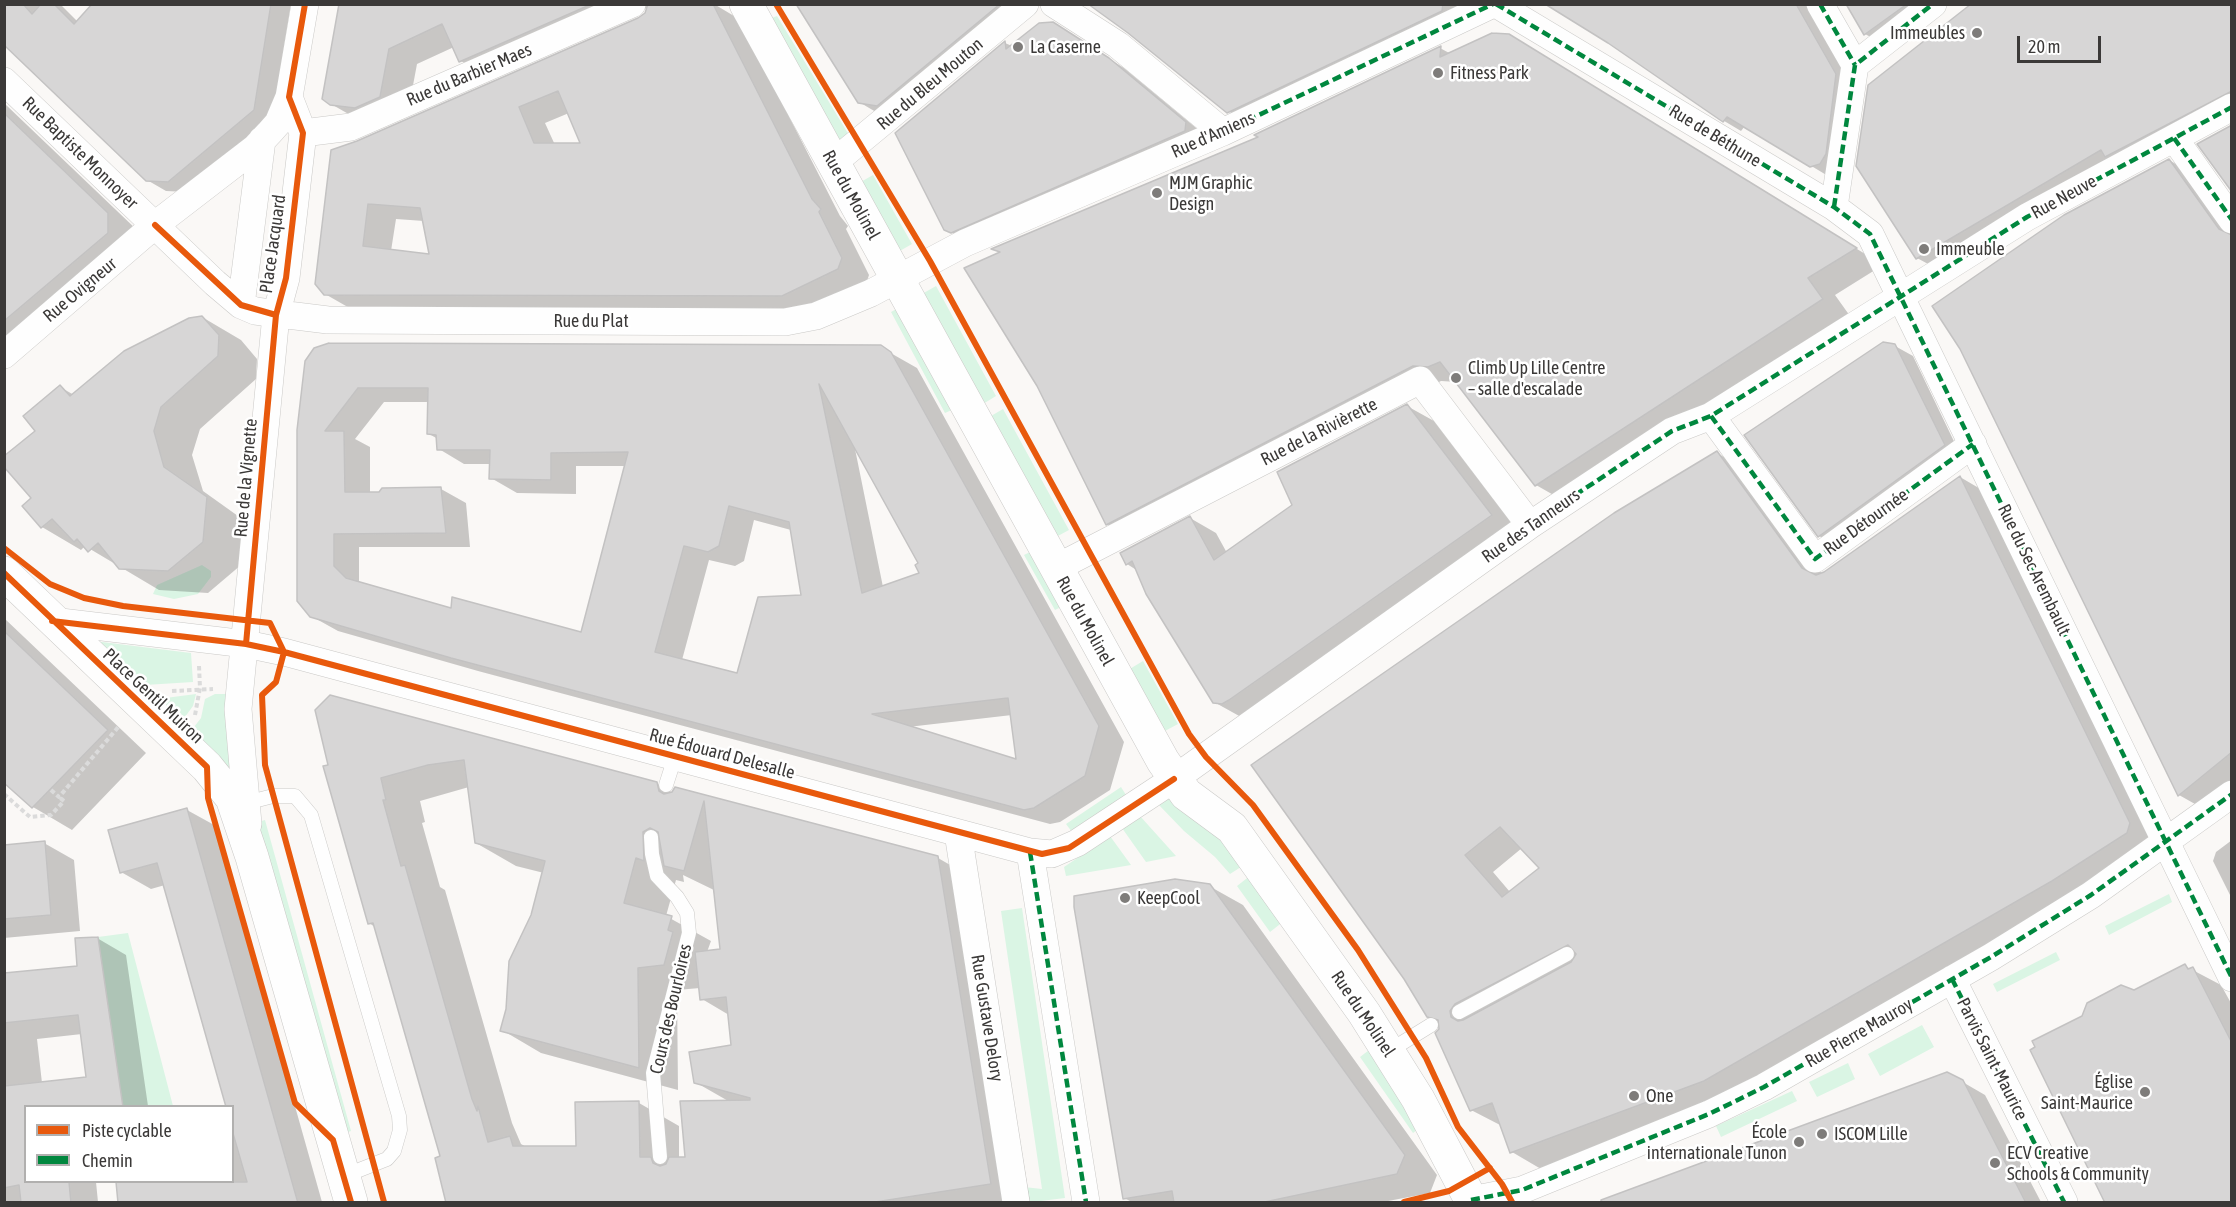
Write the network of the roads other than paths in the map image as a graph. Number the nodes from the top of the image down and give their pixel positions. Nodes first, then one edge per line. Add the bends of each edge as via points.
1 (305, 4) edge
2 (746, 4) edge
3 (1025, 4) edge
4 (1054, 4) edge
5 (1494, 4) edge
6 (1820, 4) edge
7 (1933, 4) edge
8 (622, 6) edge
9 (1855, 65) junction
10 (4, 81) edge
11 (289, 97) junction
12 (2232, 107) edge
13 (1223, 132) junction
14 (303, 133) junction
15 (2174, 138) junction
16 (262, 140) junction
17 (833, 163) junction
18 (1834, 207) junction
19 (2232, 220) edge
20 (155, 225) junction
21 (897, 278) junction
22 (1903, 298) junction
23 (241, 305) junction
24 (276, 315) junction
25 (4, 355) edge
26 (1711, 416) junction
27 (1973, 444) junction
28 (1530, 525) junction
29 (1056, 568) junction
30 (4, 573) edge
31 (52, 621) junction
32 (246, 644) junction
33 (675, 757) junction
34 (1174, 779) junction
35 (666, 785) dead end
36 (2232, 794) edge
37 (246, 803) junction
38 (958, 833) junction
39 (651, 837) dead end
40 (2165, 843) junction
41 (1030, 852) junction
42 (252, 857) junction
43 (1567, 954) dead end
44 (2232, 978) edge
45 (1952, 980) junction
46 (1459, 1012) dead end
47 (1431, 1025) dead end
48 (1389, 1051) junction
49 (660, 1157) dead end
50 (348, 1189) edge
51 (1465, 1202) edge
52 (1016, 1203) edge
53 (1086, 1203) edge
54 (2064, 1203) edge

1 - 11 street
2 - 17 street, Rue du Molinel
3 - 17 street, Rue du Bleu Mouton
4 - 13 street via 1118,45
5 - 13 street, Rue d'Amiens
5 - 18 street, Rue de Béthune
6 - 9 street
7 - 9 street
8 - 14 street, Rue du Barbier Maes via 351,127
9 - 18 street
10 - 20 street, Rue Baptiste Monnoyer
11 - 14 street, Place Jacquard
11 - 16 street via 278,123
12 - 15 street, Rue Neuve
13 - 21 street, Rue d'Amiens via 965,243
14 - 24 street, Place Jacquard via 286,278
15 - 19 street
15 - 22 street, Rue Neuve via 2027,218
16 - 20 street
16 - 23 street, Place Jacquard
17 - 21 street, Rue du Molinel
18 - 22 street, Rue de Béthune via 1870,234
20 - 23 street, Place Jacquard
20 - 25 street, Rue Ovigneur
21 - 24 street, Rue du Plat via 826,312 785,322 328,320
21 - 29 street, Rue du Molinel
22 - 26 street, Rue des Tanneurs
22 - 27 street, Rue du Sec Arembault
23 - 24 street, Place Jacquard
24 - 32 street, Rue de la Vignette
26 - 27 street, Rue Détournée via 1815,559
26 - 28 street, Rue des Tanneurs via 1672,431
27 - 40 street, Rue du Sec Arembault
28 - 29 street, Rue de la Rivièrette via 1418,376
28 - 34 street, Rue des Tanneurs
29 - 34 street, Rue du Molinel
30 - 31 street, Place Gentil Muiron
31 - 32 street, Place Gentil Muiron
31 - 42 street, Place Gentil Muiron via 225,787
32 - 33 street, Rue Édouard Delesalle
32 - 37 street, Rue de la Vignette via 238,709
33 - 35 lane
33 - 38 street, Rue Édouard Delesalle
34 - 41 street, Rue Édouard Delesalle via 1069,848 1052,854
34 - 48 street, Rue du Molinel via 1192,801 1232,828
36 - 40 street, Rue Pierre Mauroy
37 - 42 street, Rue de la Vignette
37 - 50 lane via 273,796 295,796 311,815 399,1116 394,1151
38 - 41 street, Rue Édouard Delesalle
38 - 52 street, Rue Gustave Delory
39 - 49 lane, Cours des Bourloires via 657,876 687,914 689,933 653,1073
40 - 44 street
40 - 45 street, Rue Pierre Mauroy via 2091,895
41 - 53 street
42 - 50 street, Place Gentil Muiron
43 - 46 lane
45 - 51 street, Rue Pierre Mauroy via 1734,1103 1522,1190
45 - 54 street, Parvis Saint-Maurice
47 - 48 lane
48 - 51 street, Rue du Molinel via 1418,1099

